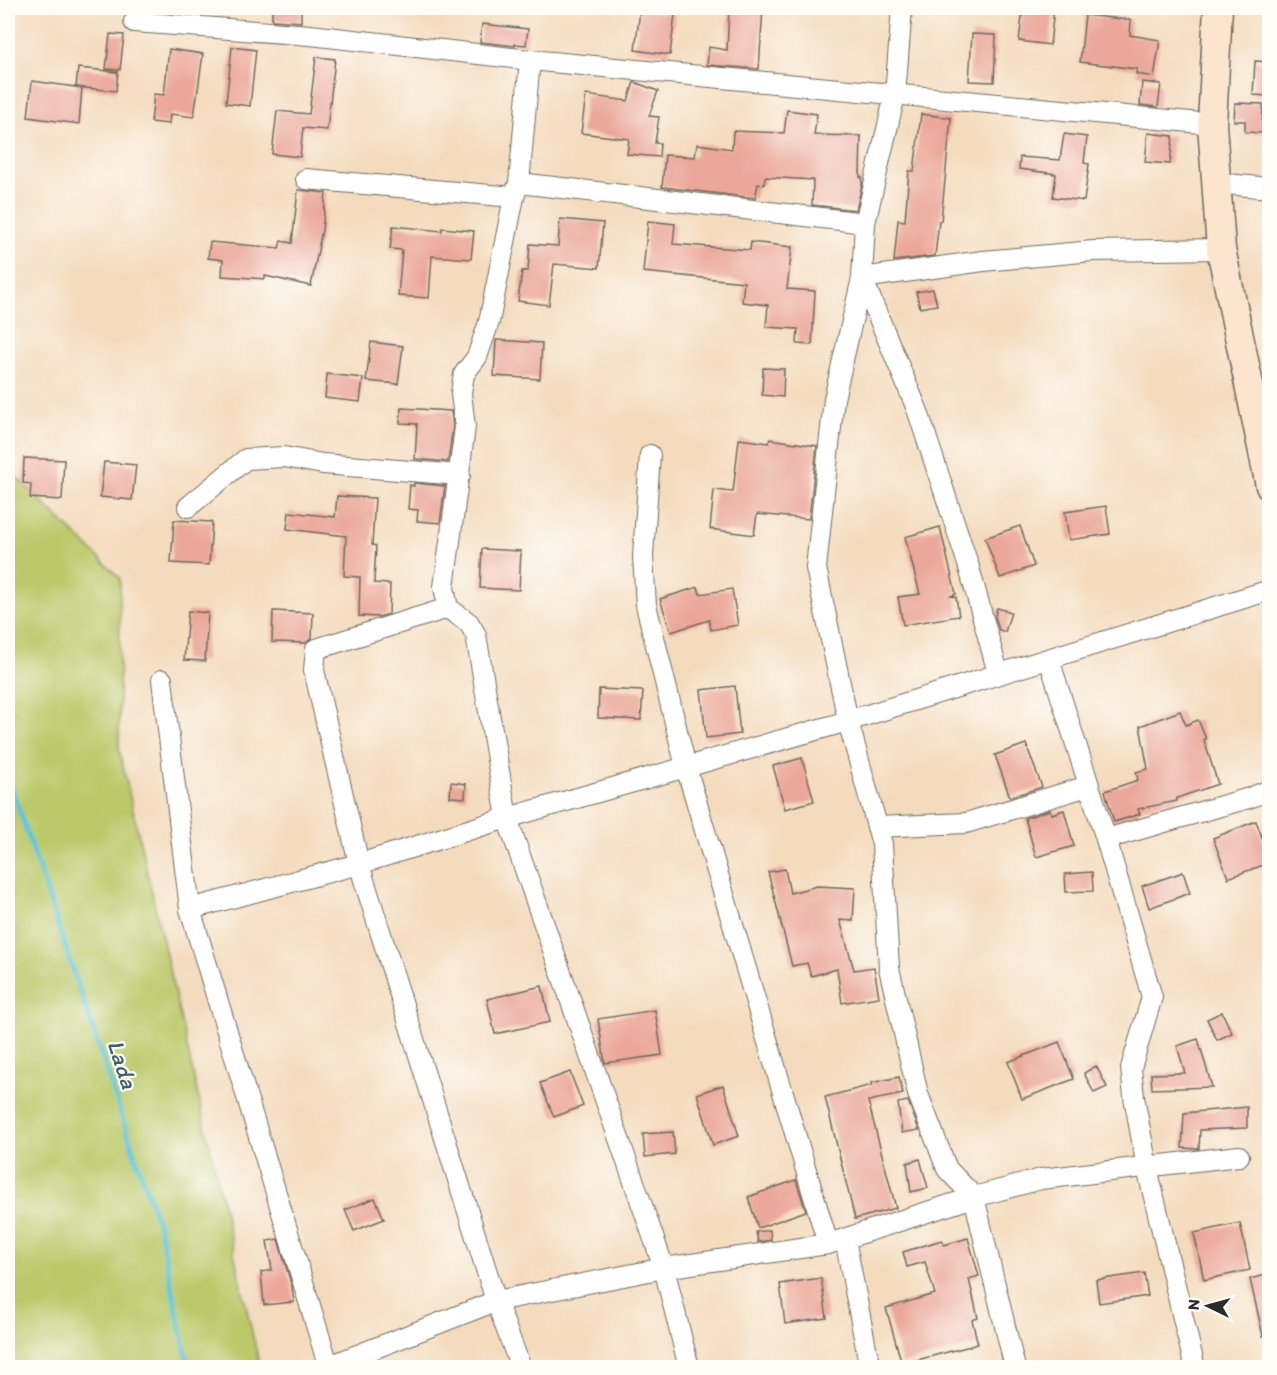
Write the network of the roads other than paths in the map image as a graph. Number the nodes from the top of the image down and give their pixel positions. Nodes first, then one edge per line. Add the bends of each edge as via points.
1 (902, 8) edge
2 (1218, 8) edge
3 (134, 22) dead end
4 (530, 60) junction
5 (895, 94) junction
6 (1212, 124) junction
7 (306, 179) dead end
8 (1216, 183) junction
9 (1269, 188) edge
10 (516, 190) junction
11 (865, 223) junction
12 (1221, 249) junction
13 (862, 278) junction
14 (650, 455) dead end
15 (460, 475) junction
16 (1269, 486) edge
17 (188, 507) dead end
18 (1269, 590) edge
19 (448, 608) junction
20 (1048, 659) junction
21 (998, 674) junction
22 (162, 680) dead end
23 (848, 721) junction
24 (686, 767) junction
25 (1088, 786) junction
26 (1269, 790) edge
27 (507, 818) junction
28 (877, 827) junction
29 (1106, 839) junction
30 (359, 864) junction
31 (190, 909) junction
32 (1239, 1156) dead end
33 (1147, 1167) junction
34 (974, 1197) junction
35 (836, 1241) junction
36 (663, 1268) junction
37 (496, 1301) junction
38 (327, 1367) edge
39 (521, 1368) edge
40 (689, 1368) edge
41 (870, 1368) edge
42 (1015, 1368) edge
43 (1195, 1368) edge

1 - 5 street
2 - 6 street
3 - 4 street via 310,35
4 - 5 street
4 - 10 street
5 - 6 street
5 - 11 street
6 - 8 street
7 - 10 street
8 - 9 street
8 - 12 street
10 - 11 street
10 - 15 street via 489,322 477,357 464,374 461,393 465,427
11 - 13 street
12 - 13 street via 1093,251
12 - 16 street
13 - 21 street via 917,409 968,564
13 - 23 street via 834,399 816,568
14 - 24 street via 643,556 646,605
15 - 17 street via 284,457 246,459
15 - 19 street via 444,587
18 - 20 street
19 - 27 street via 469,623 476,635
19 - 30 street via 316,649 314,670
20 - 21 street
20 - 25 street
21 - 23 street
22 - 31 street
23 - 24 street
23 - 28 street
24 - 27 street
24 - 35 street
25 - 28 street via 966,823
25 - 29 street
26 - 29 street
27 - 30 street
27 - 36 street
28 - 34 street via 882,844 889,968 918,1094 947,1169
29 - 33 street via 1152,997 1131,1068
30 - 31 street
30 - 37 street
31 - 38 street
32 - 33 street
33 - 34 street via 1041,1179
33 - 43 street
34 - 35 street
34 - 42 street
35 - 36 street
35 - 41 street
36 - 37 street
36 - 40 street
37 - 38 street
37 - 39 street

